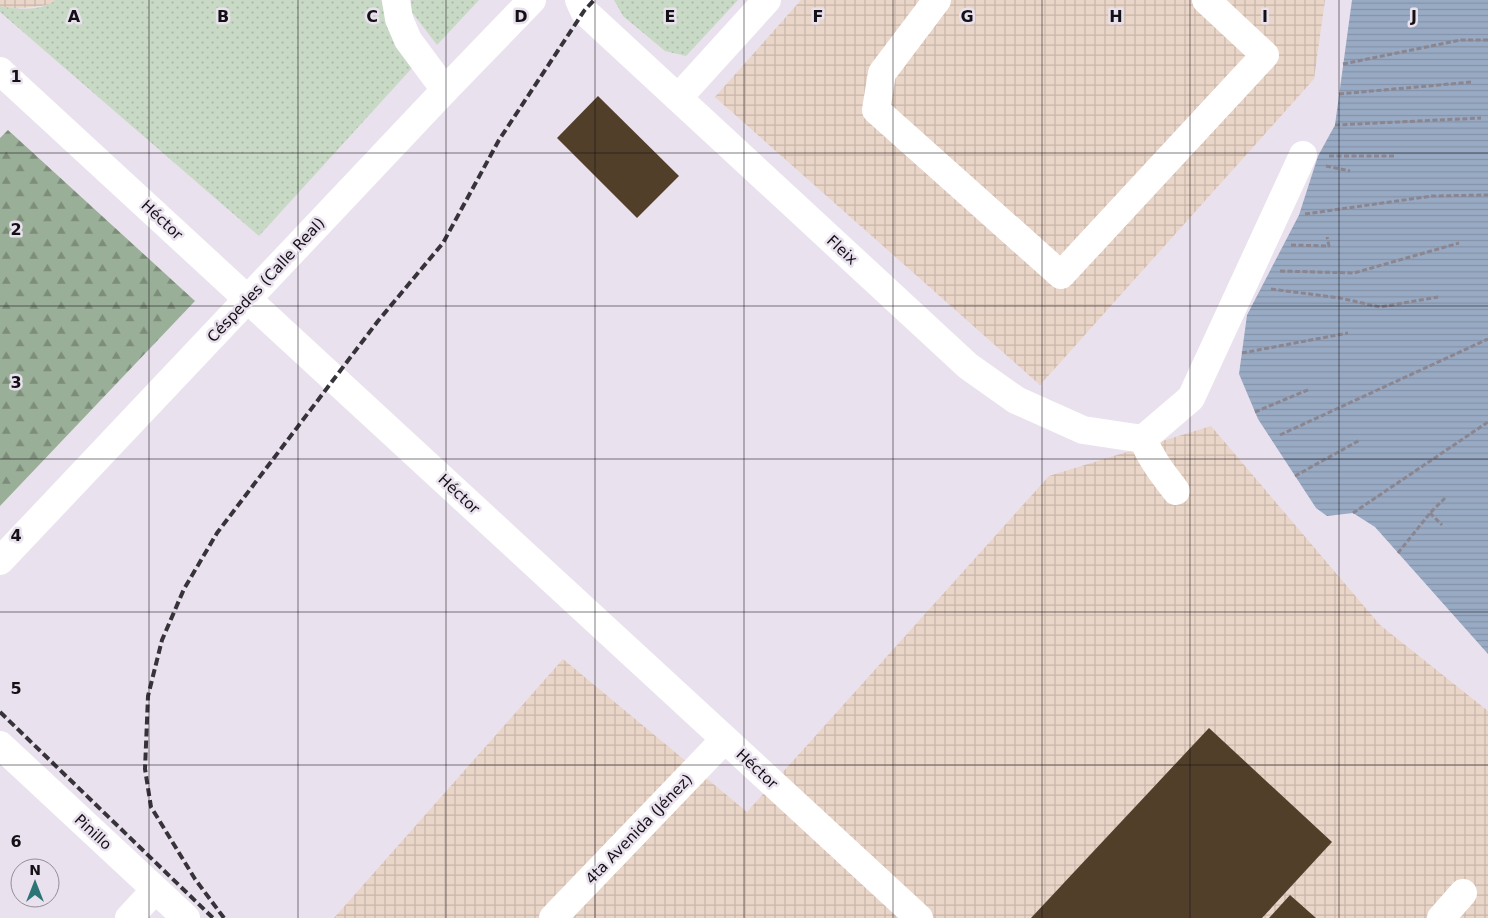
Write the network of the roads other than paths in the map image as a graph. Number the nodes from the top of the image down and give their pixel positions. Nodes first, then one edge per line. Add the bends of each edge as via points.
1 (396, 0) edge
2 (532, 0) edge
3 (580, 0) edge
4 (767, 0) edge
5 (937, 0) edge
6 (1206, 0) edge
7 (3, 78) edge
8 (445, 90) junction
9 (678, 98) junction
10 (1318, 159) road end
11 (248, 300) junction
12 (1143, 439) junction
13 (1176, 491) dead end
14 (0, 562) edge
15 (725, 739) junction
16 (0, 745) edge
17 (155, 890) junction
18 (1463, 894) dead end
19 (129, 918) edge
20 (186, 918) edge
21 (553, 918) edge
22 (919, 918) edge
23 (1441, 918) edge

1 - 8 street via 399,19 408,40
2 - 8 street, Céspedes (Calle Real)
3 - 9 street, Fleix via 584,11
4 - 9 street
5 - 6 street via 882,73 876,110 1061,275 1265,55
7 - 11 street, Héctor
8 - 11 street, Céspedes (Calle Real)
9 - 12 street, Fleix via 968,366 1016,400 1084,430
10 - 12 street via 1191,398
11 - 14 street, Céspedes (Calle Real)
11 - 15 street, Héctor
12 - 13 street via 1157,467
15 - 21 street, 4ta Avenida (Jénez)
15 - 22 street, Héctor
16 - 17 street, Pinillo
17 - 19 street
17 - 20 street, Pinillo
18 - 23 street

